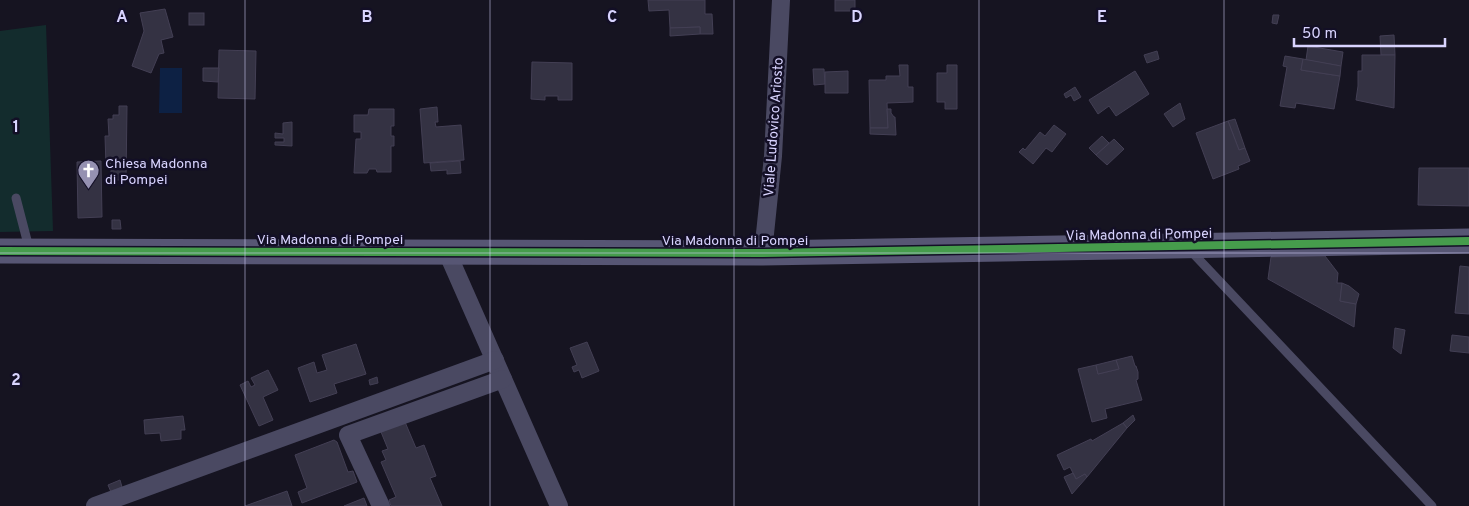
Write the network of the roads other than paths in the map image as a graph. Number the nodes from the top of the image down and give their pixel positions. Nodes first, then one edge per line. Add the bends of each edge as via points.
1 (781, 0) edge
2 (16, 198) dead end
3 (1469, 240) edge
4 (1185, 246) junction
5 (0, 251) edge
6 (29, 251) junction
7 (447, 252) junction
8 (763, 253) junction
9 (495, 360) junction
10 (503, 380) junction
11 (95, 506) edge
12 (381, 506) edge
13 (559, 506) edge
14 (1432, 506) edge

1 - 8 street, Viale Ludovico Ariosto via 773,156
2 - 6 lane
3 - 4 street, Via Madonna di Pompei
4 - 8 street, Via Madonna di Pompei
4 - 14 lane
5 - 6 street, Via Madonna di Pompei
6 - 7 street, Via Madonna di Pompei
7 - 8 street, Via Madonna di Pompei
7 - 9 street
9 - 10 street
9 - 11 street
10 - 12 street via 348,435
10 - 13 street

